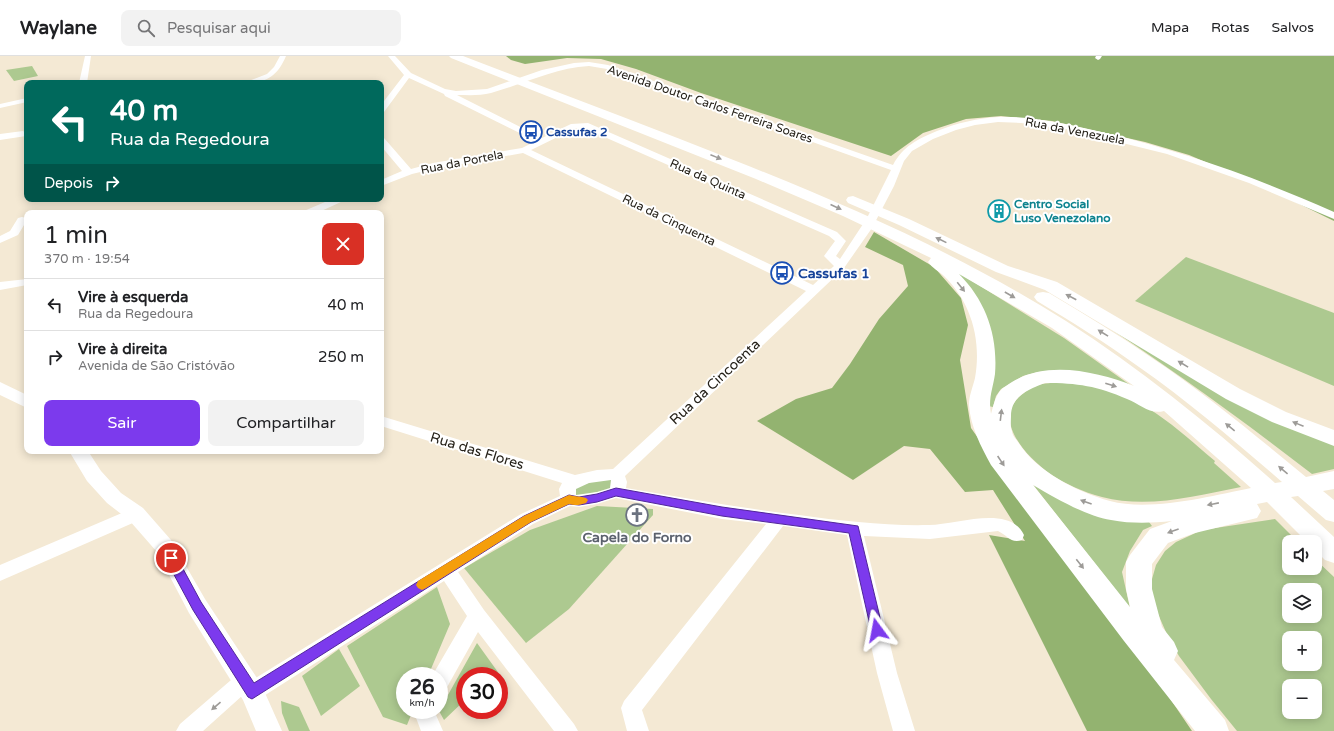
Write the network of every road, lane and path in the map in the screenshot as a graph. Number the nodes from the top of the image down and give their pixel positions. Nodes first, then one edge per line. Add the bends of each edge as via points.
1 (88, 56) edge
2 (283, 56) edge
3 (391, 56) edge
4 (454, 56) edge
5 (474, 56) edge
6 (408, 76) junction
7 (84, 80) edge
8 (264, 80) edge
9 (443, 91) junction
10 (488, 91) junction
11 (469, 92) junction
12 (477, 100) junction
13 (24, 101) edge
14 (463, 101) junction
15 (0, 106) edge
16 (384, 106) edge
17 (484, 111) junction
18 (22, 134) dead end
19 (0, 137) edge
20 (542, 140) junction
21 (384, 143) edge
22 (524, 150) junction
23 (896, 169) junction
24 (409, 172) junction
25 (384, 182) edge
26 (333, 202) edge
27 (315, 210) edge
28 (1334, 216) edge
29 (22, 220) dead end
30 (902, 238) junction
31 (0, 240) edge
32 (840, 266) junction
33 (1002, 269) junction
34 (24, 282) edge
35 (0, 286) edge
36 (814, 290) junction
37 (0, 388) edge
38 (24, 400) edge
39 (384, 422) edge
40 (1203, 433) junction
41 (1334, 438) edge
42 (80, 454) edge
43 (616, 475) junction
44 (1334, 480) edge
45 (574, 481) junction
46 (616, 492) junction
47 (1334, 495) edge
48 (569, 499) junction
49 (1334, 513) edge
50 (136, 514) junction
51 (778, 520) junction
52 (854, 529) junction
53 (1016, 536) dead end
54 (1334, 553) edge
55 (446, 569) junction
56 (0, 573) edge
57 (478, 616) junction
58 (448, 667) edge
59 (249, 686) junction
60 (427, 719) edge
61 (187, 731) edge
62 (269, 731) edge
63 (432, 731) edge
64 (567, 731) edge
65 (638, 731) edge
66 (904, 731) edge
67 (1214, 731) edge
68 (1226, 731) edge

1 - 7 street
2 - 8 street via 277,69
3 - 6 street, Avenida Doutor Carlos Ferreira Soares
4 -> 30 highway via 798,190
33 -> 5 highway via 904,222 816,185
6 - 9 street, Avenida Doutor Carlos Ferreira Soares
6 - 16 street
9 - 11 street, Avenida Doutor Carlos Ferreira Soares
9 - 14 street
10 - 11 street, Avenida Doutor Carlos Ferreira Soares
10 - 12 street
10 - 23 street, Avenida Doutor Carlos Ferreira Soares via 545,72 578,65 608,67
11 - 12 street
11 - 14 street via 462,96
12 - 17 street
13 - 15 street
14 - 17 street
17 - 20 street
18 - 19 street
20 - 22 street, Rua da Portela
20 - 32 street, Rua da Quinta via 574,126 594,128 833,234 841,241 830,256
21 - 24 street via 403,169
22 - 24 street, Rua da Portela
22 - 36 street, Rua da Cinquenta
23 - 28 street, Rua da Venezuela via 908,149 952,127 984,120 1024,120 1069,127 1142,144 1204,162 1278,190
23 - 32 street, Rua da Venezuela via 854,250
24 - 25 street, Rua da Portela
26 - 27 street
29 - 31 street via 14,233
30 -> 40 highway via 969,272 1059,325 1140,382
30 -> 67 highway via 942,266 976,306 987,349 979,404 985,429 999,459
32 - 36 street, Rua da Venezuela
41 -> 33 highway via 1279,417 1233,394 1051,286
49 -> 33 highway via 1261,451 1160,372
34 - 35 street
36 - 43 street, Rua da Cincoenta
37 - 38 main road
39 - 45 street, Rua das Flores
44 -> 40 highway via 1174,512 1141,514 1110,511 1075,498 1038,478 1016,457 1001,432 1000,412 1008,394 1026,383 1044,377 1073,377 1109,384 1140,396
40 - 54 highway
42 - 50 main road via 94,476 114,498
43 - 45 street via 608,473
43 - 46 street via 620,486
45 - 48 street via 566,489
46 - 48 street via 584,500
46 - 51 street
47 -> 68 highway via 1193,524 1159,536 1139,562 1139,589 1150,633
48 - 55 street via 528,519
50 - 56 street
50 - 59 main road via 164,546 197,606
51 - 52 street
51 - 65 street via 632,708
52 - 53 street via 930,532 998,524 1004,525
52 - 66 street via 887,673
55 - 57 street
55 - 59 street
57 - 58 street
57 - 64 street
59 -> 61 street
59 - 62 main road
60 - 63 street

